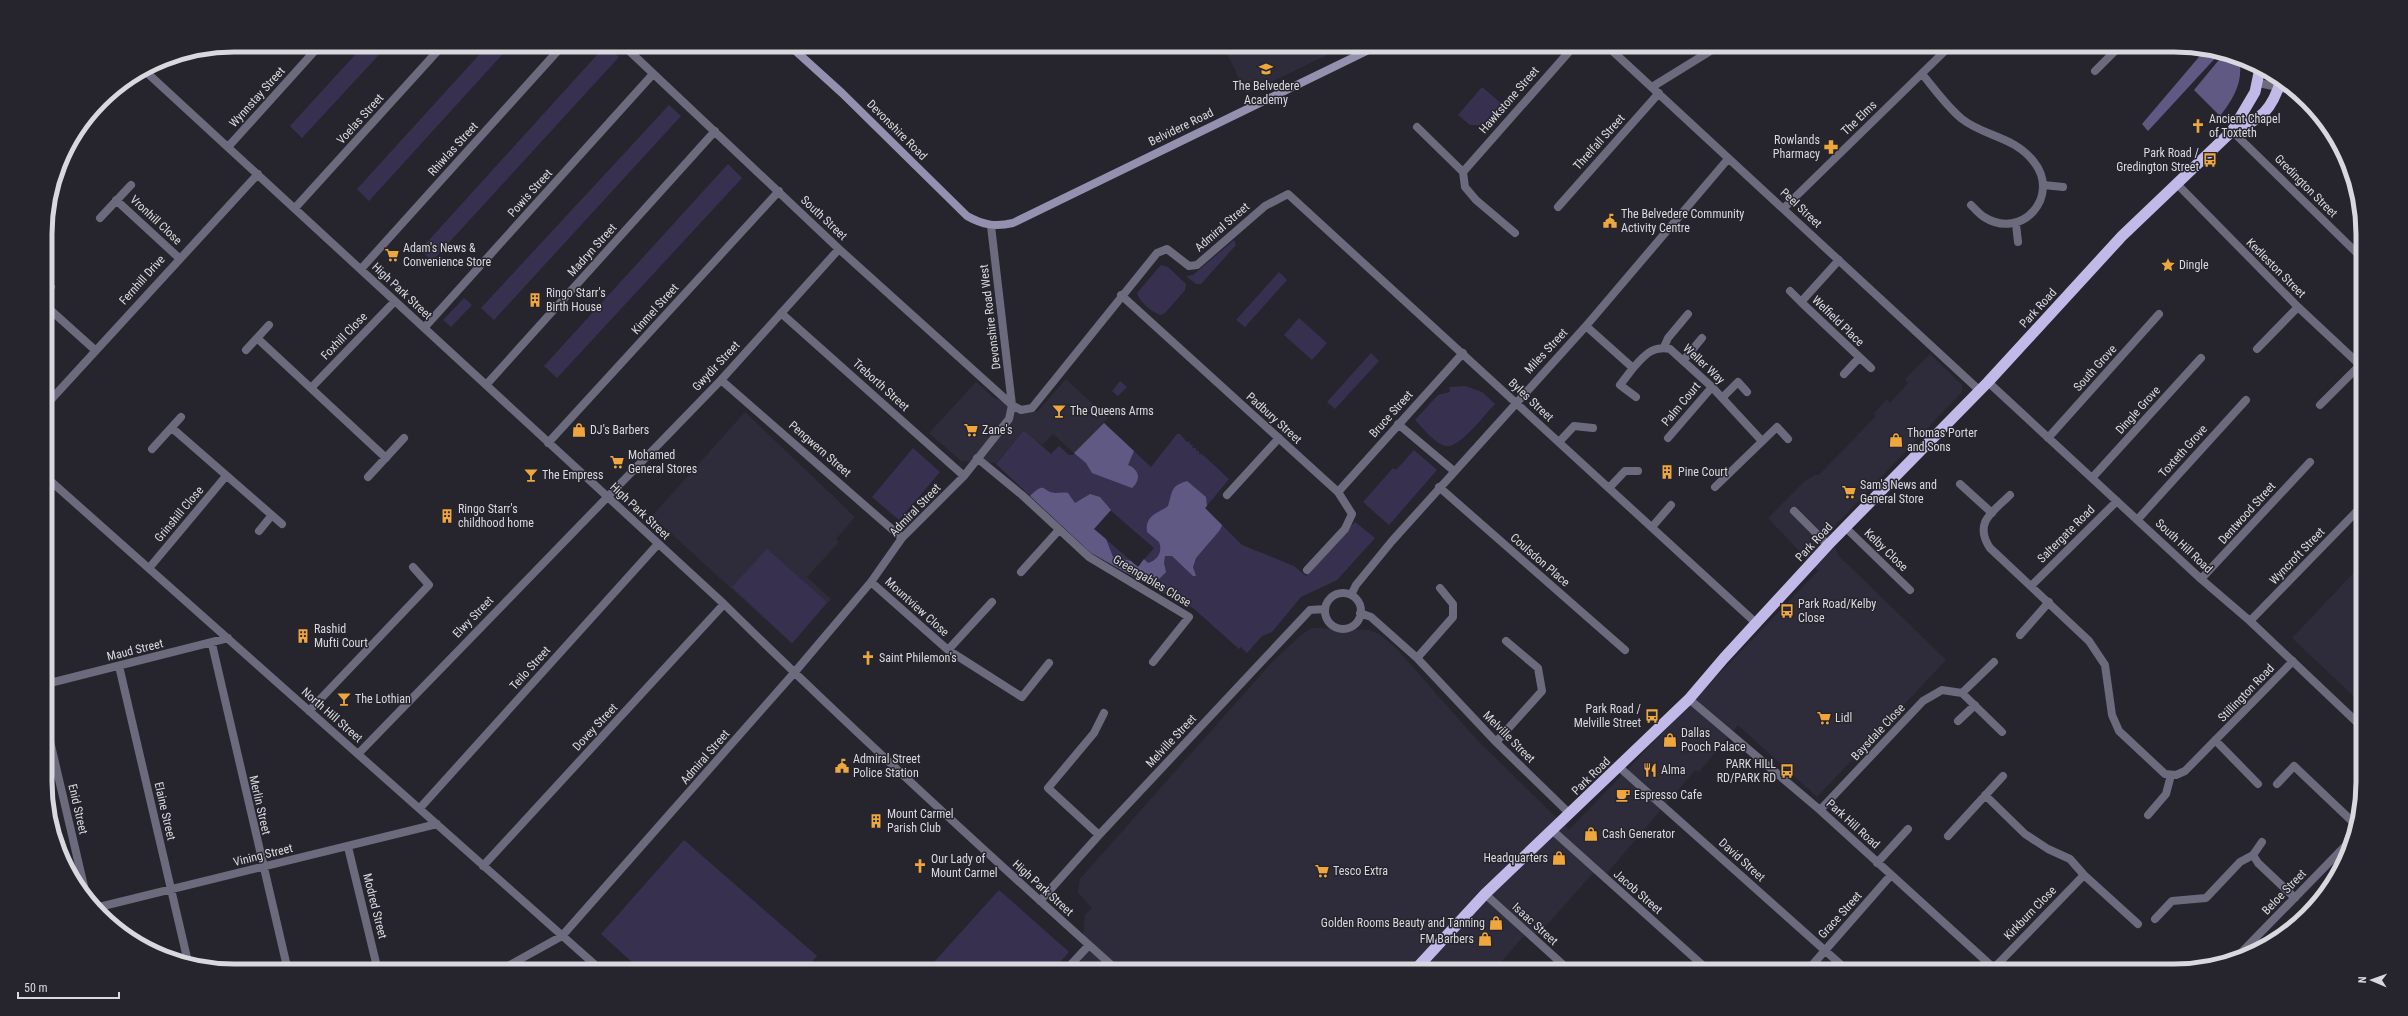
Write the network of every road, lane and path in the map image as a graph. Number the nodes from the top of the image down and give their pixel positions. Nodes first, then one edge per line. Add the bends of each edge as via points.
1 (314, 52) edge
2 (437, 52) edge
3 (557, 52) edge
4 (630, 52) edge
5 (797, 52) edge
6 (1366, 52) edge
7 (1569, 52) edge
8 (1614, 52) edge
9 (1709, 52) edge
10 (1944, 52) edge
11 (2114, 52) edge
12 (2095, 71) dead end
13 (149, 73) edge
14 (654, 74) junction
15 (1922, 74) junction
16 (2260, 74) edge
17 (2259, 83) junction
18 (2275, 83) edge
19 (2279, 86) edge
20 (1652, 87) junction
21 (1659, 93) junction
22 (1417, 127) dead end
23 (715, 131) junction
24 (2232, 131) junction
25 (228, 147) junction
26 (1728, 159) junction
27 (1463, 172) junction
28 (258, 174) junction
29 (2177, 184) junction
30 (131, 185) dead end
31 (2044, 186) junction
32 (2063, 187) dead end
33 (779, 191) junction
34 (1288, 194) joint
35 (116, 200) junction
36 (1971, 205) dead end
37 (1558, 207) dead end
38 (295, 208) junction
39 (1784, 208) junction
40 (100, 218) dead end
41 (2016, 224) junction
42 (991, 226) junction
43 (1515, 233) dead end
44 (2018, 242) dead end
45 (839, 248) junction
46 (2356, 252) edge
47 (179, 258) junction
48 (1839, 260) junction
49 (361, 269) junction
50 (1790, 292) dead end
51 (1121, 295) junction
52 (395, 301) junction
53 (1801, 302) junction
54 (2298, 307) junction
55 (52, 311) edge
56 (781, 313) junction
57 (1688, 314) dead end
58 (2159, 314) dead end
59 (269, 325) dead end
60 (1586, 326) junction
61 (424, 328) junction
62 (257, 338) junction
63 (1702, 338) dead end
64 (1664, 347) junction
65 (2257, 349) dead end
66 (95, 350) junction
67 (246, 350) dead end
68 (1463, 353) junction
69 (1860, 358) junction
70 (2201, 358) dead end
71 (2356, 359) edge
72 (1683, 361) junction
73 (1633, 368) junction
74 (1871, 368) dead end
75 (2356, 369) edge
76 (1844, 374) dead end
77 (721, 380) junction
78 (1988, 382) junction
79 (486, 385) junction
80 (1712, 386) junction
81 (311, 388) junction
82 (1979, 390) junction
83 (1747, 392) dead end
84 (1636, 397) dead end
85 (52, 398) edge
86 (1722, 398) junction
87 (2246, 400) dead end
88 (1516, 402) junction
89 (1012, 405) junction
90 (2320, 405) dead end
91 (181, 417) dead end
92 (1398, 424) junction
93 (172, 428) junction
94 (1593, 428) dead end
95 (404, 438) dead end
96 (1279, 438) junction
97 (1668, 438) dead end
98 (2048, 438) junction
99 (1788, 439) dead end
100 (1761, 440) junction
101 (1559, 442) junction
102 (548, 443) junction
103 (152, 449) dead end
104 (386, 458) junction
105 (977, 458) junction
106 (2310, 462) dead end
107 (1454, 471) junction
108 (1638, 471) dead end
109 (226, 476) junction
110 (964, 476) junction
111 (368, 477) dead end
112 (2092, 478) junction
113 (52, 482) edge
114 (1960, 484) dead end
115 (1439, 487) junction
116 (1715, 487) dead end
117 (1609, 488) junction
118 (1338, 492) junction
119 (1227, 495) dead end
120 (2010, 495) dead end
121 (606, 496) junction
122 (2117, 501) junction
123 (1671, 505) dead end
124 (1794, 511) dead end
125 (2356, 512) edge
126 (1992, 513) junction
127 (272, 515) junction
128 (2138, 519) junction
129 (282, 524) dead end
130 (1652, 527) junction
131 (1845, 527) junction
132 (258, 531) dead end
133 (1058, 531) junction
134 (902, 538) junction
135 (658, 544) junction
136 (1828, 545) junction
137 (150, 567) junction
138 (413, 567) dead end
139 (1307, 570) dead end
140 (1021, 572) dead end
141 (2201, 579) junction
142 (870, 582) junction
143 (2032, 585) junction
144 (1440, 588) dead end
145 (1910, 590) dead end
146 (1351, 595) junction
147 (992, 602) dead end
148 (2049, 602) junction
149 (724, 604) junction
150 (1325, 609) junction
151 (1360, 613) junction
152 (2250, 621) junction
153 (1756, 623) junction
154 (2020, 635) dead end
155 (228, 638) junction
156 (1506, 641) dead end
157 (212, 644) junction
158 (948, 650) junction
159 (1625, 650) dead end
160 (1417, 658) junction
161 (2293, 661) junction
162 (1153, 662) dead end
163 (1994, 662) dead end
164 (1049, 663) dead end
165 (119, 666) junction
166 (794, 673) junction
167 (52, 683) edge
168 (1962, 693) junction
169 (1689, 699) junction
170 (1974, 705) junction
171 (309, 710) junction
172 (1104, 714) dead end
173 (1958, 721) dead end
174 (2356, 721) edge
175 (2002, 732) dead end
176 (2215, 740) junction
177 (1496, 742) junction
178 (52, 750) edge
179 (358, 754) junction
180 (1619, 767) junction
181 (2171, 775) junction
182 (2003, 776) dead end
183 (2258, 784) dead end
184 (2277, 784) dead end
185 (1985, 795) junction
186 (420, 808) junction
187 (1820, 810) junction
188 (1570, 814) junction
189 (2148, 815) dead end
190 (2351, 821) edge
191 (437, 824) junction
192 (1908, 829) dead end
193 (1552, 830) junction
194 (1098, 835) junction
195 (1948, 836) dead end
196 (2262, 842) dead end
197 (348, 847) junction
198 (2343, 848) edge
199 (2253, 855) junction
200 (1877, 863) junction
201 (483, 866) junction
202 (262, 868) junction
203 (1891, 875) junction
204 (2084, 875) junction
205 (83, 884) edge
206 (171, 890) junction
207 (1485, 894) junction
208 (2295, 898) junction
209 (1040, 901) junction
210 (101, 907) edge
211 (2155, 919) dead end
212 (2138, 924) dead end
213 (562, 936) junction
214 (1089, 945) junction
215 (2244, 949) edge
216 (1825, 950) junction
217 (187, 958) edge
218 (286, 964) edge
219 (376, 964) edge
220 (512, 964) edge
221 (594, 964) edge
222 (1072, 964) edge
223 (1110, 964) edge
224 (1424, 964) edge
225 (1562, 964) edge
226 (1701, 964) edge
227 (1813, 964) edge
228 (1840, 964) edge
229 (1990, 964) edge
230 (2001, 964) edge

1 - 25 street, Wynnstay Street
2 - 38 street, Voelas Street
3 - 49 street, Rhiwlas Street
4 - 14 street, South Street
5 - 42 main road, Devonshire Road via 967,216
6 - 42 main road, Belvidere Road via 1013,223
7 - 27 street, Hawkstone Street
8 - 20 street, Peel Street
9 - 20 street
10 - 15 street, The Elms
11 - 12 street
13 - 25 street, High Park Street
14 - 23 street, South Street
14 - 61 street, Powis Street
15 - 31 street via 1961,119 2008,140 2022,150 2034,162
15 - 39 street, The Elms
16 - 17 highway, Park Road
17 - 18 street
17 - 24 highway, Park Road
19 - 24 highway, Park Road via 2270,105 2254,123
20 - 21 street, Peel Street
21 - 26 street, Peel Street
21 - 37 street, Threlfall Street
22 - 27 street
23 - 33 street, South Street
23 - 79 street, Madryn Street
24 - 29 highway, Park Road
24 - 46 street, Gredington Street
25 - 28 street, High Park Street
26 - 39 street, Peel Street
26 - 60 street, Miles Street
27 - 43 street via 1465,187 1476,200
28 - 38 street, High Park Street
28 - 47 street, Fernhill Drive
29 - 54 street, Kedleston Street
29 - 78 highway, Park Road via 2122,236
30 - 35 street, Vronhill Close
31 - 32 street
31 - 41 street via 2036,209 2028,218
33 - 45 street, South Street
33 - 102 street, Kinmel Street
34 - 51 street, Admiral Street via 1265,206 1197,265 1189,266 1166,250 1157,253
34 - 68 street, Byles Street
35 - 40 street, Vronhill Close
35 - 47 street, Vronhill Close
36 - 41 street via 1983,217 1994,222
38 - 49 street, High Park Street
39 - 48 street, Peel Street
41 - 44 street
42 - 89 street, Devonshire Road West
45 - 56 street, Gwydir Street
45 - 89 street, South Street
47 - 66 street, Fernhill Drive
48 - 53 street, Welfield Place
48 - 82 street, Peel Street
49 - 52 street, High Park Street
50 - 53 street, Welfield Place
51 - 89 street, Admiral Street via 1032,408 1021,410
51 - 96 street, Padbury Street
52 - 61 street, High Park Street
52 - 81 street, Foxhill Close
53 - 69 street, Welfield Place
54 - 65 street
54 - 71 street, Kedleston Street
55 - 66 street
56 - 77 street, Gwydir Street
56 - 110 street, Treborth Street
57 - 64 street via 1668,338
58 - 98 street, South Grove
59 - 62 street
60 - 73 street
60 - 88 street, Miles Street
61 - 79 street, High Park Street
62 - 67 street
62 - 81 street
63 - 72 street
64 - 72 street, Weller Way
64 - 73 street, Weller Way via 1650,350
66 - 85 street, Fernhill Drive
68 - 88 street, Byles Street
68 - 92 street, Bruce Street
69 - 74 street, Welfield Place
69 - 76 street, Welfield Place
70 - 112 street, Dingle Grove
72 - 80 street, Weller Way
73 - 84 street, Weller Way via 1620,385
75 - 90 street
77 - 121 street, Gwydir Street
77 - 134 street, Pengwern Street
78 - 82 highway, Park Road
78 - 98 street, South Hill Road
79 - 102 street, High Park Street
80 - 86 street, Weller Way
80 - 97 street, Palm Court
81 - 104 street
82 - 131 highway, Park Road
83 - 86 street via 1738,382
86 - 100 street, Weller Way
87 - 128 street, Toxteth Grove
88 - 101 street, Byles Street
88 - 107 street, Miles Street
89 - 105 street, Admiral Street via 1010,419
91 - 93 street
92 - 107 street
92 - 118 street, Bruce Street
93 - 103 street
93 - 109 street
94 - 101 street via 1574,426
95 - 104 street
96 - 118 street, Padbury Street
96 - 119 street
98 - 112 street, South Hill Road
99 - 100 street via 1777,427
100 - 116 street
101 - 117 street, Byles Street
102 - 121 street, High Park Street
104 - 111 street
105 - 110 street, Admiral Street
105 - 133 street, Greengables Close via 1022,495
106 - 141 street, Dentwood Street
107 - 115 street, Miles Street
108 - 117 street via 1625,471
109 - 127 street
109 - 137 street, Grinshill Close
110 - 134 street, Admiral Street
112 - 122 street, South Hill Road
113 - 137 street, North Hill Street
114 - 126 street
115 - 146 street, Miles Street via 1356,585
115 - 159 street, Coulsdon Place
117 - 130 street, Byles Street
118 - 139 street, Padbury Street via 1352,514 1345,528
120 - 126 street
121 - 135 street, High Park Street
121 - 179 street, Elwy Street
122 - 128 street, South Hill Road
122 - 143 street, Saltergate Road
123 - 130 street
124 - 136 street
125 - 152 street, Wyncroft Street
126 - 143 street via 1984,521 1985,540 1990,548
127 - 129 street
127 - 132 street
128 - 141 street, South Hill Road
130 - 153 street, Byles Street
131 - 136 highway, Park Road
131 - 145 street, Kelby Close
133 - 140 street
133 - 162 street, Greengables Close via 1089,557 1189,617
134 - 142 street, Admiral Street
135 - 149 street, High Park Street
135 - 186 street, Teilo Street
136 - 153 highway, Park Road
137 - 155 street, North Hill Street
138 - 171 street via 429,585
141 - 152 street, South Hill Road
142 - 158 street, Mountview Close
142 - 166 street, Admiral Street
143 - 148 street
144 - 160 street via 1453,604 1453,617
146 - 150 street via 1336,595 1327,603
146 - 151 street via 1357,602
147 - 158 street, Mountview Close
148 - 154 street
148 - 181 street via 2089,641 2105,665 2112,715 2119,731 2165,774
149 - 166 street, High Park Street
149 - 201 street, Dovey Street
150 - 151 street via 1328,621 1340,629 1350,628 1355,624
150 - 194 street, Melville Street via 1310,610
151 - 160 street, Melville Street via 1371,617
152 - 161 street, South Hill Road
153 - 169 highway, Park Road
155 - 157 street, Maud Street
155 - 171 street, North Hill Street
156 - 177 street via 1538,668 1542,691
157 - 165 street, Maud Street
157 - 202 street, Merlin Street
158 - 164 street, Mountview Close via 1022,696
160 - 177 street, Melville Street
161 - 174 street, South Hill Road
161 - 176 street, Stillington Road
163 - 168 street
165 - 167 street, Maud Street
165 - 206 street, Elaine Street
166 - 209 street, High Park Street
166 - 213 street, Admiral Street
168 - 170 street
168 - 187 street, Baysdale Close via 1942,690 1923,701
169 - 180 highway, Park Road
169 - 187 street, Park Hill Road
170 - 173 street
170 - 175 street
171 - 179 street, North Hill Street
172 - 194 street via 1094,733 1048,788
176 - 181 street, Stillington Road via 2185,771
176 - 183 street
177 - 188 street, Melville Street
178 - 205 street, Enid Street
179 - 186 street, North Hill Street
180 - 188 highway, Park Road
180 - 216 street, David Street
181 - 189 street via 2166,794
182 - 185 street
184 - 190 street via 2294,766
185 - 195 street
185 - 204 street via 2025,834 2070,859
186 - 191 street, North Hill Street
187 - 200 street, Park Hill Road
188 - 193 highway, Park Road
191 - 197 street, Vining Street
191 - 201 street, North Hill Street
192 - 200 street
193 - 207 highway, Park Road
193 - 226 street, Jacob Street
194 - 209 street, Melville Street
196 - 199 street
197 - 202 street, Vining Street
197 - 219 street, Modred Street
198 - 208 street, Beloe Street
199 - 208 street via 2258,863
199 - 211 street via 2240,862 2206,898 2172,902
200 - 203 street, Park Hill Road
201 - 213 street, North Hill Street
202 - 206 street, Vining Street
202 - 218 street, Merlin Street
203 - 216 street, Grace Street
203 - 229 street, Park Hill Road
204 - 212 street
204 - 230 street, Kirkburn Close
206 - 210 street, Vining Street
206 - 217 street, Elaine Street
207 - 224 highway, Park Road
207 - 225 street, Isaac Street
208 - 215 street, Beloe Street
209 - 214 street, High Park Street
213 - 220 street, Admiral Street
213 - 221 street, North Hill Street
214 - 222 street
214 - 223 street, High Park Street
216 - 227 street, Grace Street
216 - 228 street, David Street

